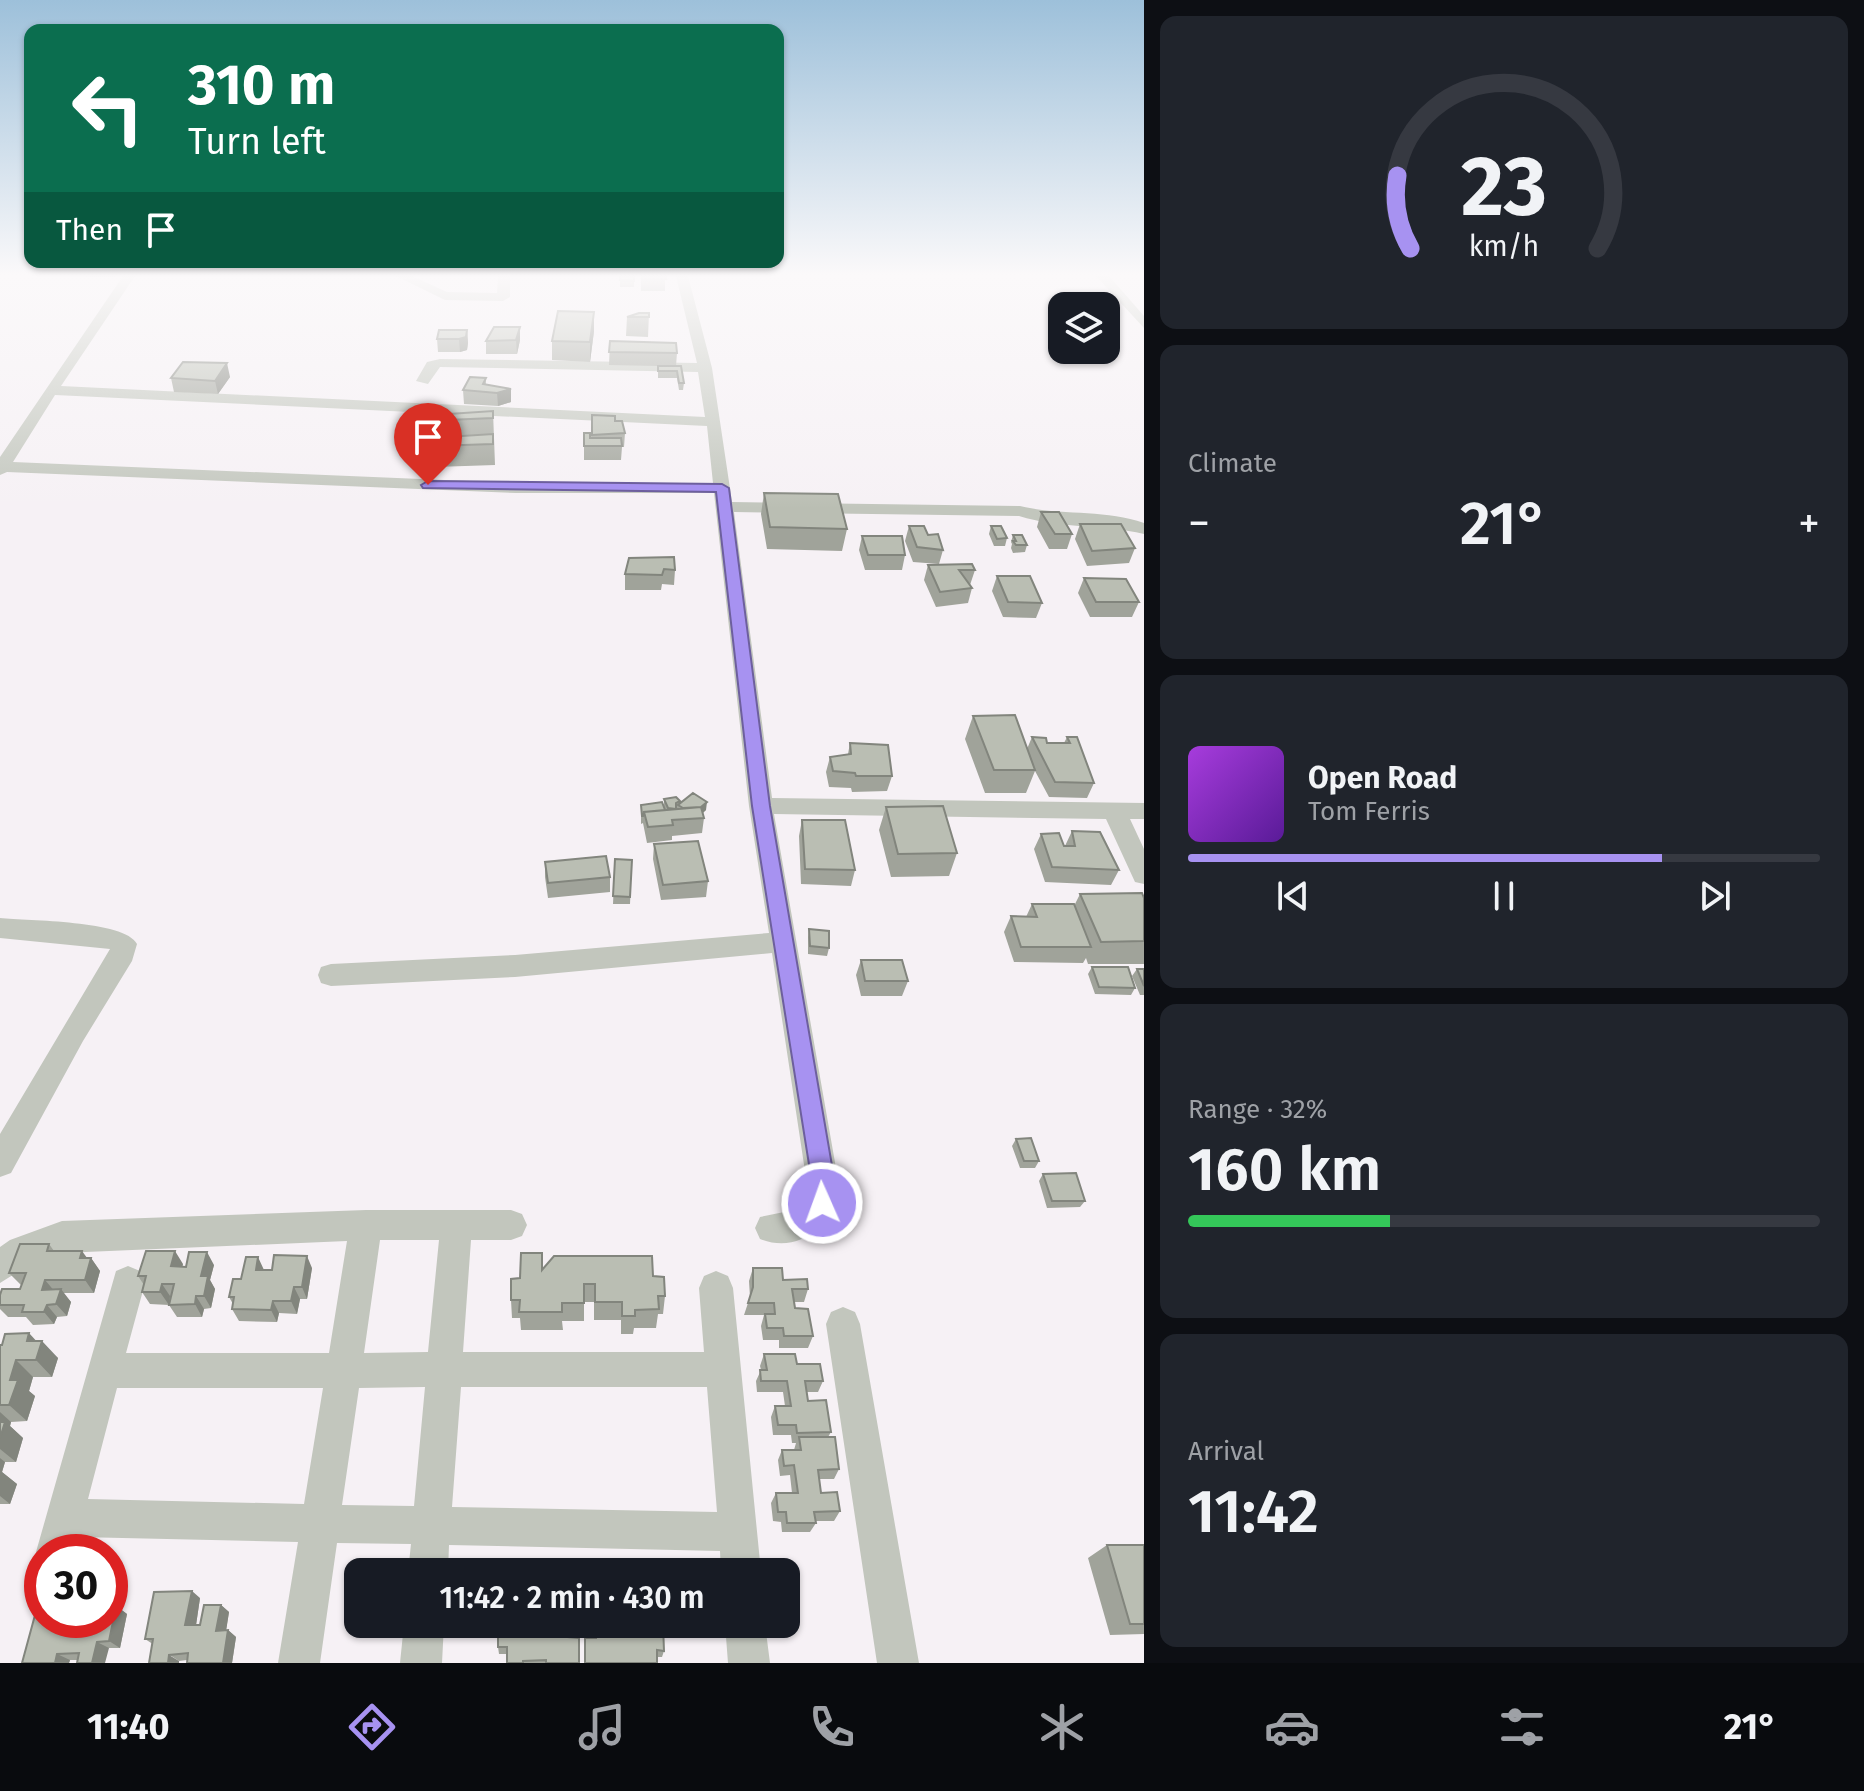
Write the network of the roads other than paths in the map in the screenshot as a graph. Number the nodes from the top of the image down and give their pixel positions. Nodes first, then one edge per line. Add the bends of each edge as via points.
1 (76, 354) edge
2 (701, 354) edge
3 (705, 368) junction
4 (423, 381) dead end
5 (51, 390) junction
6 (714, 422) junction
7 (1, 469) edge
8 (724, 498) junction
9 (1144, 529) edge
10 (761, 806) junction
11 (1114, 811) junction
12 (1144, 811) edge
13 (1144, 875) edge
14 (0, 928) edge
15 (783, 942) junction
16 (331, 975) dead end
17 (0, 1163) edge
18 (366, 1225) junction
19 (456, 1225) junction
20 (511, 1225) dead end
21 (771, 1228) dead end
22 (0, 1267) edge
23 (128, 1283) dead end
24 (716, 1288) dead end
25 (843, 1324) dead end
26 (723, 1369) junction
27 (344, 1370) junction
28 (445, 1370) junction
29 (104, 1371) junction
30 (321, 1523) junction
31 (432, 1526) junction
32 (737, 1532) junction
33 (60, 1534) edge
34 (82, 1534) edge
35 (429, 1558) edge
36 (740, 1558) edge
37 (423, 1638) edge
38 (746, 1638) edge
39 (299, 1663) edge
40 (421, 1663) edge
41 (749, 1663) edge
42 (898, 1663) edge

1 - 5 street
2 - 3 street
3 - 4 street via 440,363 432,365
3 - 6 street
5 - 6 street
5 - 7 street
6 - 8 street
7 - 8 street
8 - 9 street via 1020,511 1043,518 1124,522
8 - 10 street
10 - 11 street
10 - 15 street
11 - 12 street
11 - 13 street
14 - 17 street via 124,944 123,954
15 - 16 street via 515,966
15 - 21 street via 824,1191 822,1203 806,1222
18 - 19 street
18 - 22 street via 62,1237 22,1251
18 - 27 street
19 - 20 street
19 - 28 street
23 - 29 street
24 - 26 street
25 - 42 street
26 - 28 street
26 - 32 street
27 - 28 street
27 - 29 street
27 - 30 street
28 - 31 street
29 - 33 street
30 - 31 street
30 - 34 street
30 - 39 street
31 - 32 street
31 - 35 street
32 - 36 street
37 - 40 street
38 - 41 street

